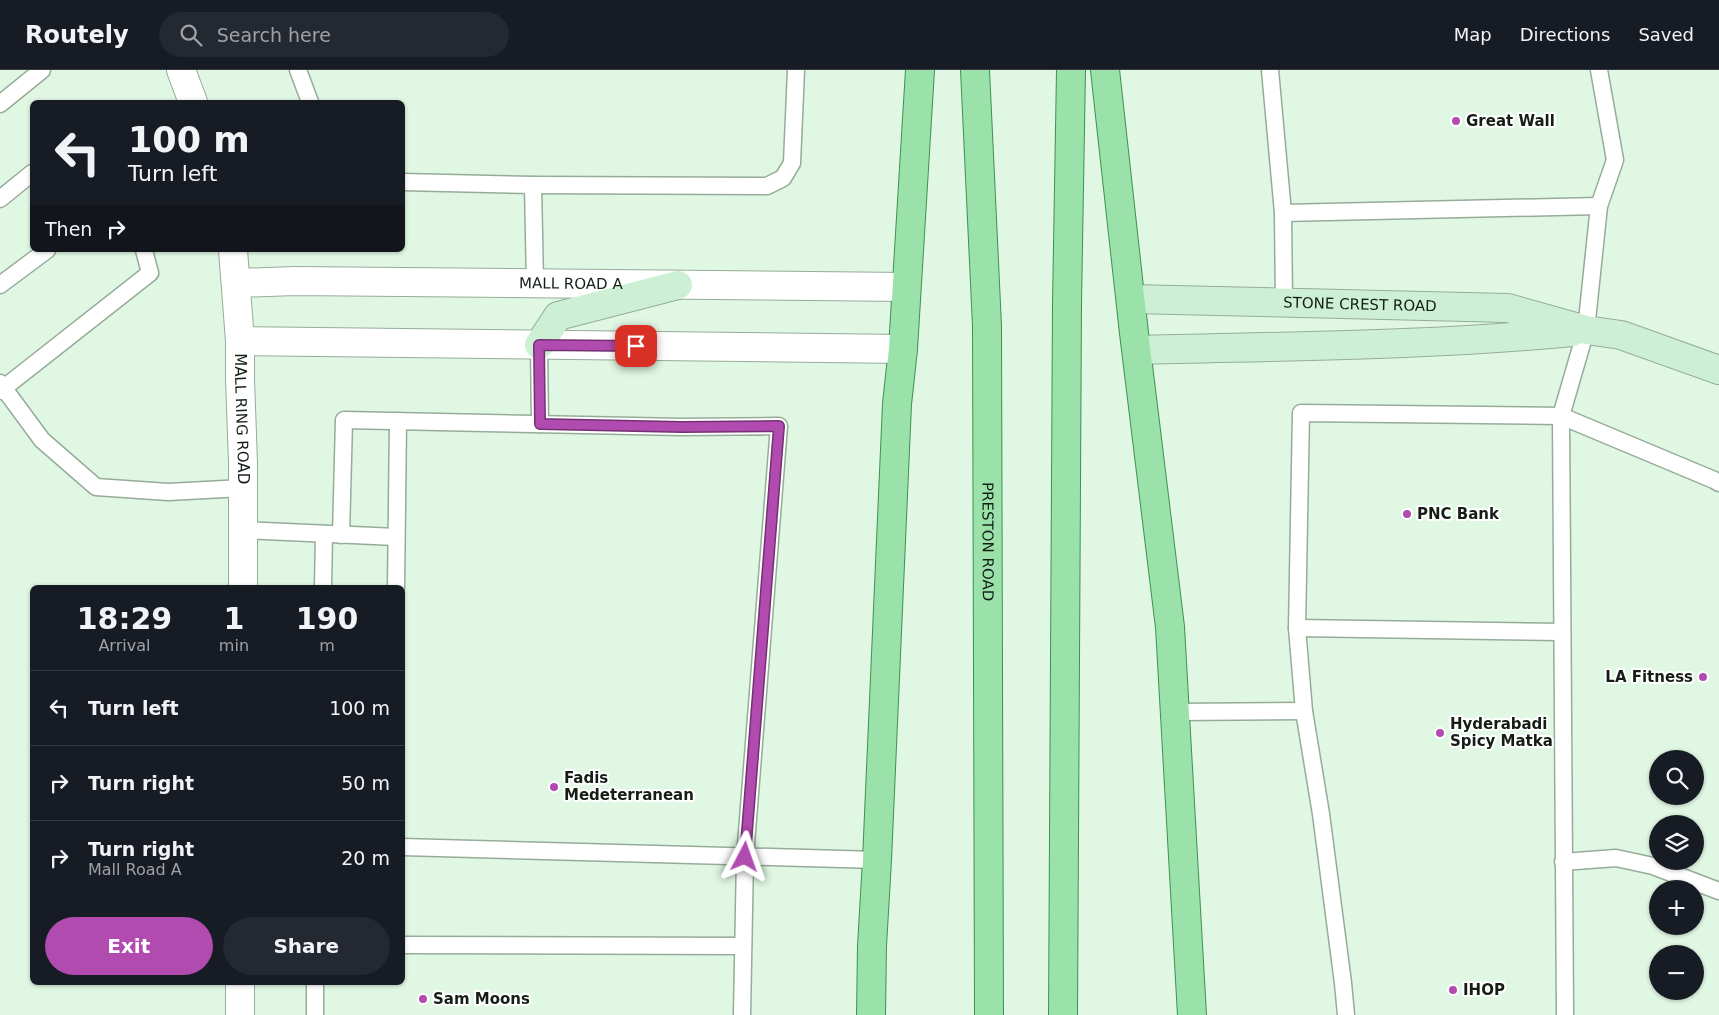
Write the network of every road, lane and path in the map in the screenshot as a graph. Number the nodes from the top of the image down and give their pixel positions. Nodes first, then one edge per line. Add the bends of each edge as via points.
1 (42, 70) edge
2 (181, 70) edge
3 (298, 70) edge
4 (796, 70) edge
5 (920, 70) edge
6 (975, 70) edge
7 (1071, 70) edge
8 (1105, 70) edge
9 (1270, 70) edge
10 (1599, 70) edge
11 (192, 100) edge
12 (309, 100) edge
13 (0, 104) edge
14 (30, 175) edge
15 (405, 182) edge
16 (533, 185) junction
17 (0, 199) edge
18 (1599, 206) junction
19 (1283, 213) junction
20 (44, 252) edge
21 (145, 252) edge
22 (233, 252) edge
23 (236, 283) junction
24 (535, 284) junction
25 (0, 285) edge
26 (678, 285) junction
27 (906, 287) junction
28 (1131, 299) junction
29 (1284, 303) junction
30 (1586, 330) junction
31 (240, 341) junction
32 (539, 345) junction
33 (903, 349) junction
34 (1137, 350) junction
35 (1719, 370) edge
36 (1, 387) edge
37 (1561, 416) junction
38 (398, 421) junction
39 (540, 424) junction
40 (1719, 483) edge
41 (243, 488) junction
42 (243, 530) junction
43 (324, 534) junction
44 (341, 535) junction
45 (396, 537) junction
46 (243, 585) edge
47 (323, 585) edge
48 (396, 585) edge
49 (1297, 628) junction
50 (1562, 632) junction
51 (1304, 711) junction
52 (1175, 712) junction
53 (405, 847) edge
54 (745, 857) junction
55 (877, 860) junction
56 (1563, 862) junction
57 (1719, 891) edge
58 (405, 945) edge
59 (743, 946) junction
60 (240, 985) edge
61 (315, 985) edge
62 (240, 1015) edge
63 (314, 1015) edge
64 (742, 1015) edge
65 (871, 1015) edge
66 (989, 1015) edge
67 (1063, 1015) edge
68 (1192, 1015) edge
69 (1346, 1015) edge
70 (1565, 1015) edge

1 - 13 lane
2 - 11 street
3 - 12 lane
4 - 16 lane via 792,163 783,178 767,186
5 - 27 main road
6 - 66 main road, PRESTON ROAD via 987,326
7 - 67 main road
8 - 28 main road
9 - 19 lane
10 - 18 lane via 1615,160
14 - 17 lane
15 - 16 lane
16 - 24 lane
18 - 19 lane
18 - 30 lane
19 - 29 lane
20 - 25 lane
21 - 36 lane via 150,273
22 - 23 street, MALL RING ROAD
23 - 24 street, MALL ROAD A
23 - 31 street, MALL RING ROAD
24 - 26 street, MALL ROAD A
26 - 27 street, MALL ROAD A
26 - 32 street via 558,316
27 - 33 main road
28 - 29 street, STONE CREST ROAD
28 - 34 main road
29 - 30 street, STONE CREST ROAD via 1508,308
30 - 34 street, STONE CREST ROAD via 1510,338
30 - 35 street, STONE CREST ROAD via 1621,335
30 - 37 lane
31 - 32 street
31 - 41 street, MALL RING ROAD
32 - 33 street
32 - 39 lane
33 - 55 main road via 897,404
34 - 52 main road via 1170,627
36 - 41 lane via 42,440 96,487 168,492
37 - 40 lane
37 - 49 lane via 1301,412
37 - 50 lane
38 - 39 lane
38 - 44 lane via 344,420
38 - 45 lane
39 - 54 lane via 779,426
41 - 42 street, MALL RING ROAD
42 - 43 lane
42 - 46 street, MALL RING ROAD
43 - 44 lane
43 - 47 lane
44 - 45 lane
45 - 48 lane
49 - 50 lane
49 - 51 lane
50 - 56 lane
51 - 52 lane
51 - 69 lane via 1321,814
52 - 68 main road
53 - 54 lane
54 - 55 lane
54 - 59 lane
55 - 65 main road
56 - 57 lane via 1616,858 1653,866
56 - 70 lane
58 - 59 lane
59 - 64 lane
60 - 62 street
61 - 63 lane

